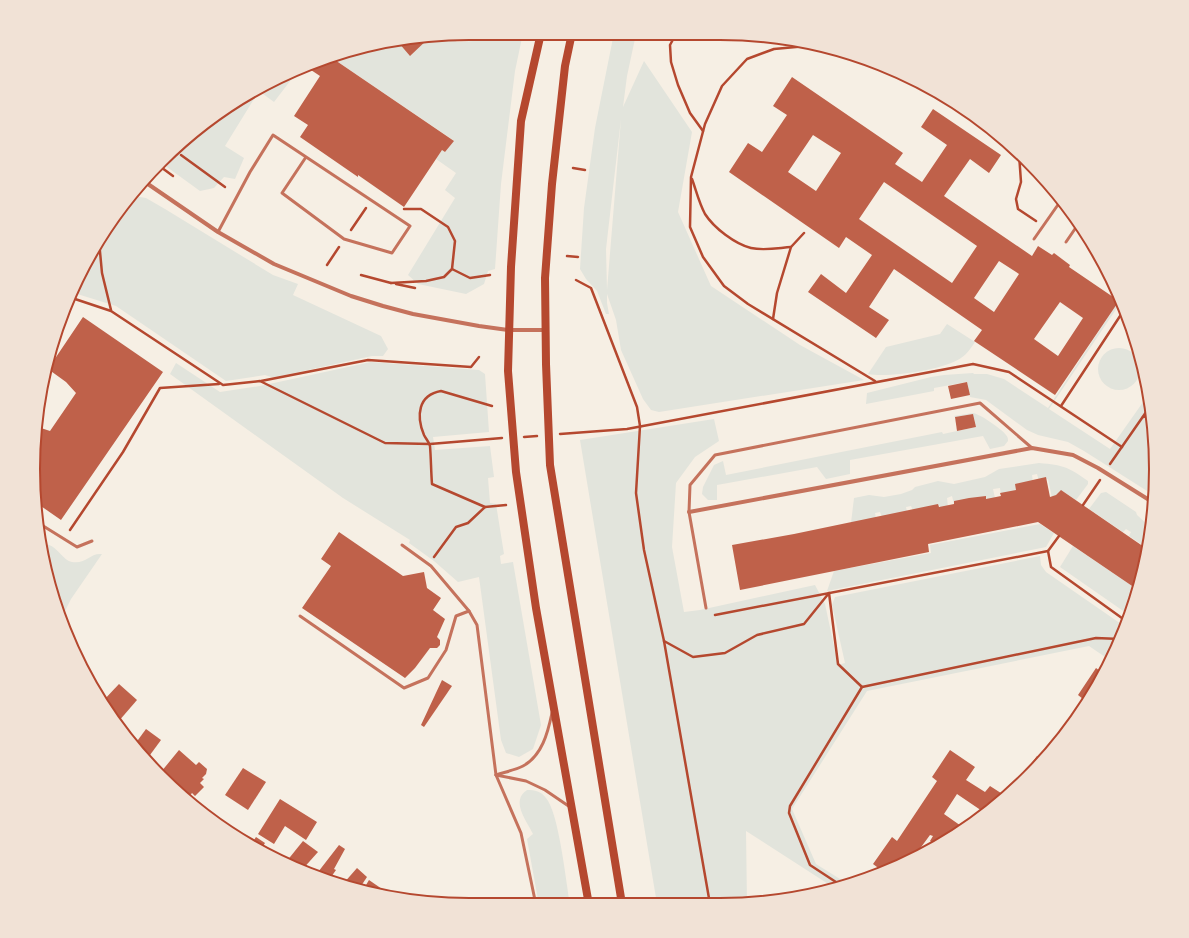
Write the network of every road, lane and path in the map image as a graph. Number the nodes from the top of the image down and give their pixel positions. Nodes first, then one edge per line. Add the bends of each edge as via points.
1 (539, 40) edge
2 (571, 40) edge
3 (673, 40) edge
4 (795, 47) edge
5 (703, 131) junction
6 (181, 155) dead end
7 (306, 157) junction
8 (1019, 162) edge
9 (573, 168) dead end
10 (163, 169) edge
11 (585, 170) dead end
12 (173, 176) dead end
13 (691, 177) junction
14 (148, 184) edge
15 (225, 187) dead end
16 (1058, 205) edge
17 (379, 206) junction
18 (402, 209) dead end
19 (1043, 226) junction
20 (1075, 229) edge
21 (218, 232) junction
22 (804, 233) dead end
23 (1034, 238) dead end
24 (344, 239) junction
25 (1066, 242) dead end
26 (791, 246) junction
27 (100, 250) edge
28 (567, 256) dead end
29 (578, 257) dead end
30 (327, 265) dead end
31 (452, 269) junction
32 (490, 274) dead end
33 (361, 275) dead end
34 (576, 280) dead end
35 (391, 282) junction
36 (415, 288) dead end
37 (75, 299) edge
38 (111, 311) junction
39 (1120, 316) edge
40 (773, 319) junction
41 (508, 330) junction
42 (545, 330) junction
43 (479, 356) dead end
44 (260, 381) junction
45 (876, 382) junction
46 (220, 384) junction
47 (492, 406) dead end
48 (1061, 406) junction
49 (1145, 414) edge
50 (1143, 417) joint
51 (640, 426) junction
52 (555, 434) dead end
53 (539, 436) dead end
54 (523, 437) dead end
55 (507, 438) dead end
56 (430, 444) junction
57 (1122, 447) junction
58 (1032, 448) junction
59 (1105, 472) junction
60 (1148, 499) edge
61 (506, 505) dead end
62 (1083, 505) dead end
63 (486, 507) junction
64 (689, 512) junction
65 (44, 527) edge
66 (1059, 536) dead end
67 (64, 539) junction
68 (92, 541) dead end
69 (402, 545) dead end
70 (440, 550) dead end
71 (1048, 550) junction
72 (829, 593) junction
73 (706, 608) joint
74 (469, 611) junction
75 (300, 616) dead end
76 (1122, 618) edge
77 (1114, 639) edge
78 (664, 641) junction
79 (862, 687) junction
80 (554, 706) junction
81 (496, 775) junction
82 (572, 808) junction
83 (835, 882) edge
84 (535, 898) edge
85 (588, 898) edge
86 (621, 898) edge
87 (709, 898) edge

1 - 41 main road via 521,121
2 - 42 main road via 565,66 552,184 545,278
3 - 5 path via 670,45 670,62 690,113
4 - 5 path via 774,48 748,58 722,86
5 - 13 path
6 - 15 path
7 - 17 lane
7 - 21 lane via 274,135 250,172
7 - 24 lane via 282,193
8 - 19 path via 1020,182 1016,199 1018,209
9 - 11 path
10 - 12 path
13 - 26 path via 705,213 716,228 751,248 772,249
13 - 40 path via 690,227 703,257 724,286
14 - 21 street
16 - 19 lane
17 - 24 path via 366,208
17 - 24 lane via 410,226 392,253
18 - 31 path via 421,209 448,227 455,241
19 - 23 lane
20 - 25 lane
21 - 41 street via 274,264 351,296 413,314
22 - 26 path
24 - 30 path
26 - 40 path via 777,293
27 - 38 path via 102,273
28 - 29 path
31 - 32 path via 470,278
31 - 35 path via 444,277 432,280
33 - 35 path
34 - 51 path via 591,288 637,407
35 - 36 path
37 - 38 path
38 - 46 path
39 - 48 path
40 - 45 path
41 - 42 street
41 - 80 main road via 508,371 516,472 536,608
42 - 86 main road via 550,465
43 - 44 path via 471,367 368,360
44 - 46 path
44 - 56 path via 385,444
45 - 48 path via 974,364 1009,372
45 - 51 path
46 - 67 path via 160,388 123,452
47 - 56 path via 446,391 433,393 423,403 419,412 424,435
48 - 57 path
49 - 50 path
50 - 57 path
51 - 52 path
51 - 78 path via 636,493 644,550
53 - 54 path
55 - 56 path
56 - 63 path via 432,484
57 - 59 path
58 - 59 street via 1073,455
58 - 64 street
58 - 64 lane via 980,403 715,455 690,485
59 - 60 street
59 - 62 path
61 - 63 path
63 - 70 path via 468,523 456,527
64 - 73 lane
65 - 67 lane
66 - 71 path
67 - 68 lane via 77,547
69 - 74 lane via 431,566
71 - 72 path
71 - 76 path via 1051,568
72 - 73 path via 708,616
72 - 78 path via 804,624 757,635 725,653 693,657
72 - 79 path via 838,664
74 - 75 lane via 456,616 446,650 428,678 404,688
74 - 81 lane via 477,625
77 - 79 path via 1096,638
78 - 87 path
79 - 83 path via 790,806 789,814 810,865
80 - 81 lane via 549,730 538,752 524,765
80 - 82 main road
81 - 82 lane via 526,781 546,790
81 - 84 lane via 521,833
82 - 85 main road

